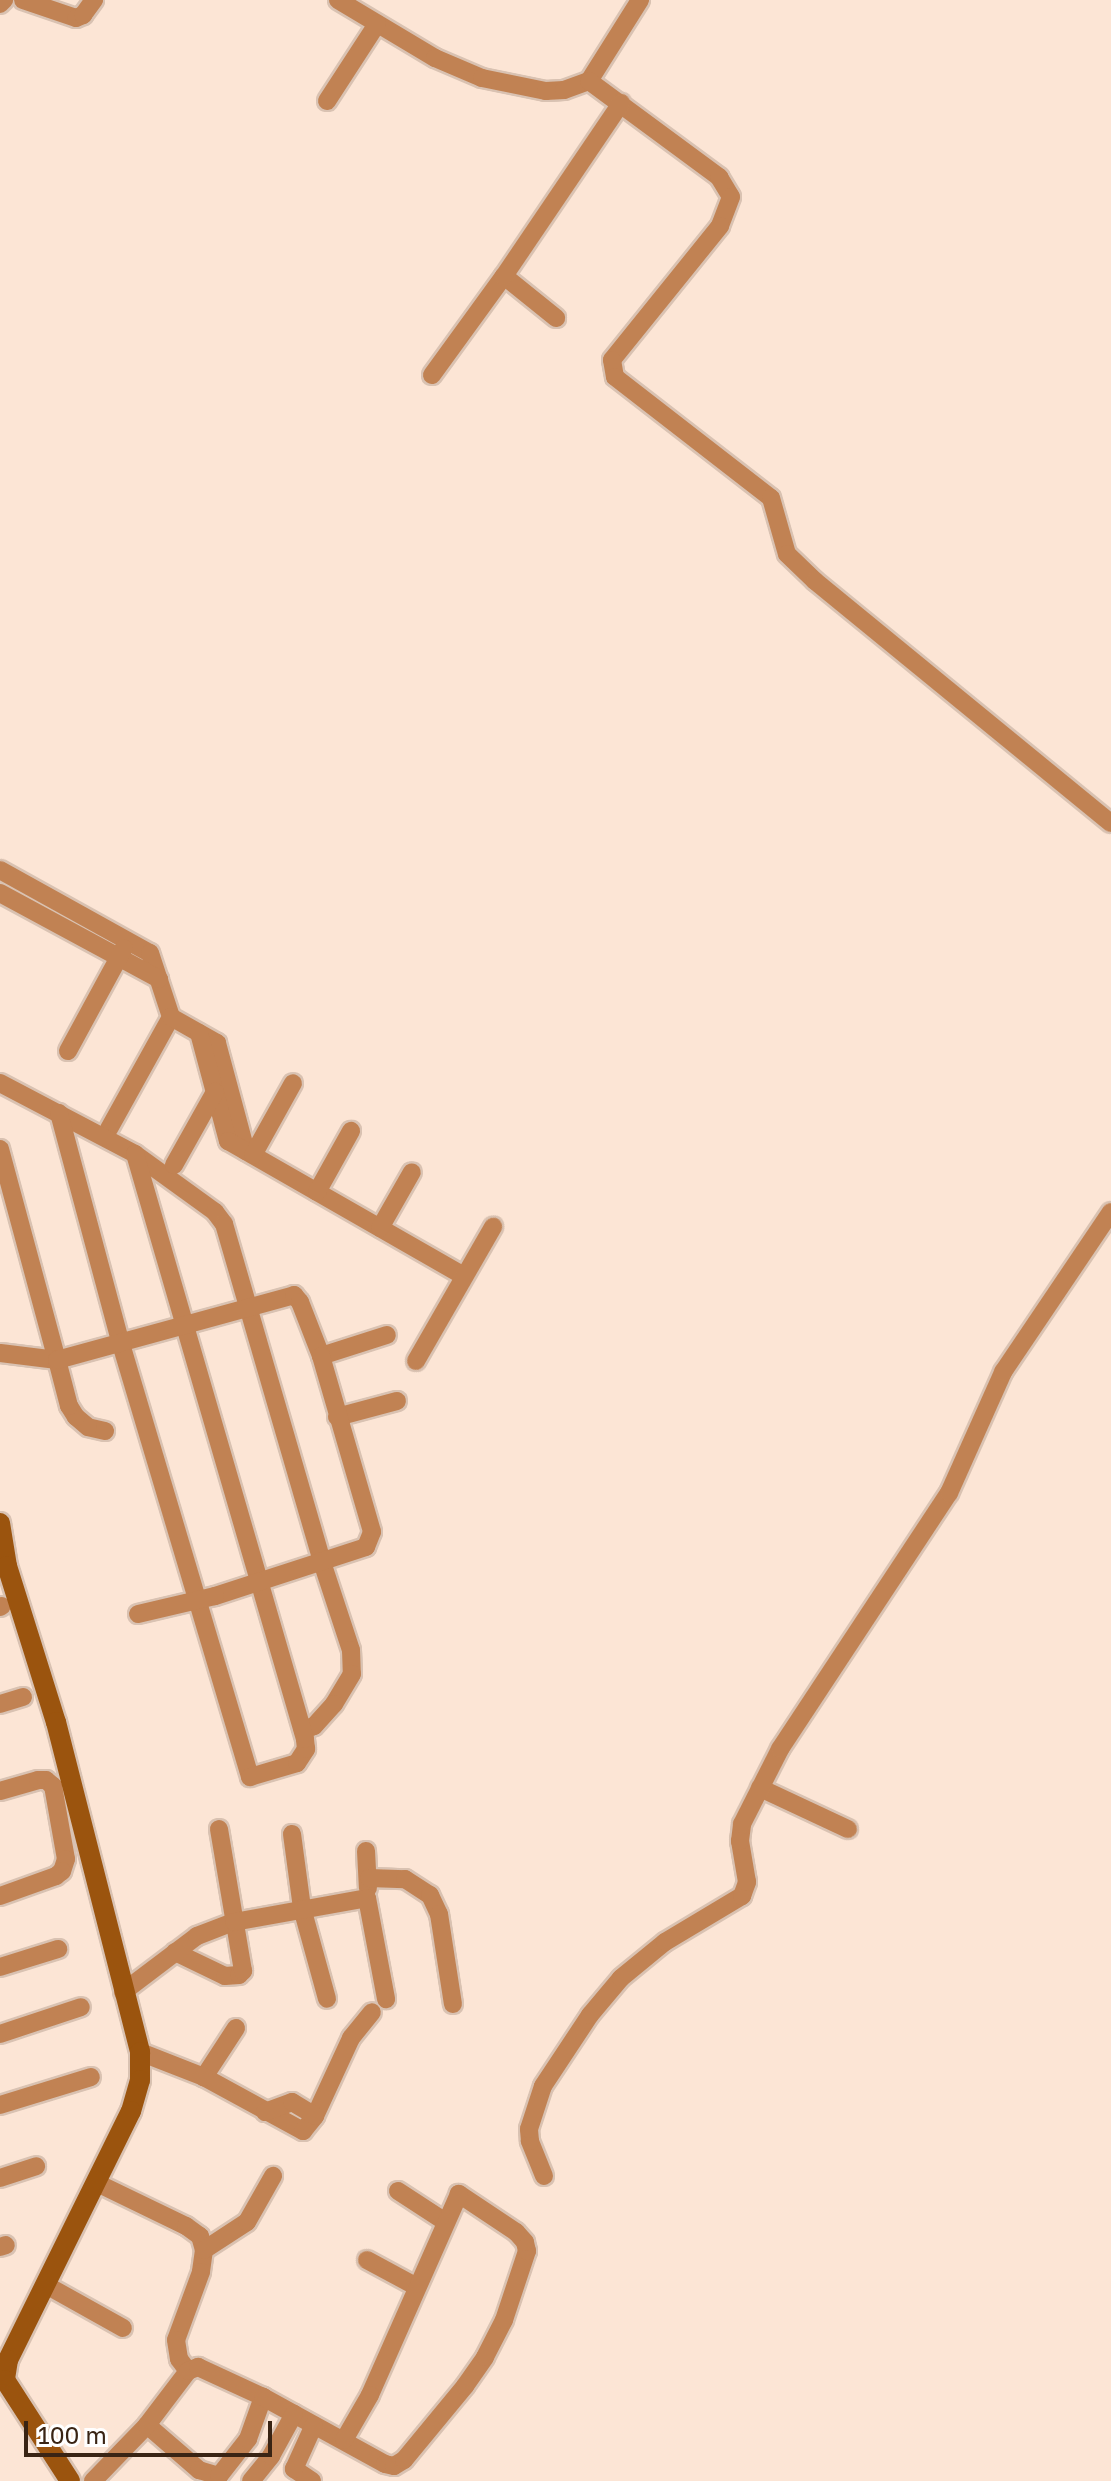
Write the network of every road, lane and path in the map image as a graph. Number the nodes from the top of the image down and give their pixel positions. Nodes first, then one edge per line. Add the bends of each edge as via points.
1 (23, 0) edge
2 (94, 0) edge
3 (338, 0) edge
4 (640, 0) edge
5 (377, 24) junction
6 (589, 81) junction
7 (327, 101) dead end
8 (621, 103) junction
9 (504, 276) junction
10 (556, 318) dead end
11 (432, 375) dead end
12 (1111, 823) edge
13 (0, 870) edge
14 (0, 893) edge
15 (128, 940) junction
16 (119, 957) junction
17 (159, 979) junction
18 (171, 1017) junction
19 (199, 1033) junction
20 (68, 1051) dead end
21 (0, 1083) edge
22 (293, 1083) dead end
23 (215, 1092) junction
24 (59, 1113) junction
25 (109, 1129) dead end
26 (351, 1131) dead end
27 (0, 1149) edge
28 (249, 1153) junction
29 (135, 1154) junction
30 (174, 1165) dead end
31 (412, 1172) dead end
32 (317, 1192) junction
33 (1111, 1212) edge
34 (493, 1227) dead end
35 (380, 1228) junction
36 (464, 1276) junction
37 (248, 1308) junction
38 (182, 1324) junction
39 (387, 1335) dead end
40 (121, 1344) junction
41 (0, 1353) edge
42 (321, 1356) junction
43 (57, 1360) junction
44 (416, 1361) dead end
45 (397, 1401) dead end
46 (337, 1417) junction
47 (105, 1431) dead end
48 (0, 1523) edge
49 (322, 1562) junction
50 (260, 1579) junction
51 (197, 1600) junction
52 (138, 1614) dead end
53 (23, 1697) dead end
54 (0, 1704) edge
55 (303, 1730) junction
56 (760, 1788) junction
57 (0, 1791) edge
58 (219, 1829) dead end
59 (848, 1829) dead end
60 (292, 1834) dead end
61 (366, 1851) dead end
62 (369, 1878) junction
63 (0, 1896) edge
64 (367, 1898) junction
65 (302, 1908) junction
66 (234, 1922) junction
67 (58, 1949) dead end
68 (175, 1952) junction
69 (0, 1967) edge
70 (123, 1992) junction
71 (327, 1999) dead end
72 (453, 2004) dead end
73 (81, 2007) dead end
74 (236, 2028) dead end
75 (0, 2034) edge
76 (140, 2052) junction
77 (91, 2077) dead end
78 (204, 2077) junction
79 (0, 2105) edge
80 (36, 2166) dead end
81 (273, 2176) dead end
82 (544, 2176) dead end
83 (0, 2178) edge
84 (97, 2183) junction
85 (398, 2191) dead end
86 (444, 2221) junction
87 (204, 2250) junction
88 (367, 2260) dead end
89 (46, 2285) junction
90 (415, 2286) junction
91 (123, 2328) dead end
92 (188, 2371) junction
93 (3, 2382) edge
94 (263, 2397) junction
95 (294, 2414) junction
96 (147, 2425) junction
97 (314, 2425) junction
98 (344, 2440) junction
99 (271, 2456) junction
100 (385, 2464) junction
101 (294, 2469) junction
102 (70, 2481) edge
103 (93, 2481) edge
104 (251, 2481) edge
105 (312, 2481) edge
106 (375, 2481) edge

1 - 2 street via 76,18
3 - 5 street
4 - 6 street
5 - 6 street via 482,78 546,91
5 - 7 street
6 - 8 street
8 - 9 street
8 - 12 street via 719,177 731,197 720,226 612,360 615,377 771,498 787,554 815,581
9 - 10 street
9 - 11 street
13 - 15 street
14 - 16 street
15 - 16 street
15 - 17 street via 150,953
16 - 17 street
16 - 20 street
17 - 18 street
18 - 19 street
18 - 25 street
19 - 23 street
19 - 28 street via 217,1043
21 - 24 street
22 - 28 street
23 - 28 street via 228,1141
23 - 30 street
24 - 29 street
24 - 40 street
26 - 32 street
27 - 43 street
28 - 32 street
29 - 37 street via 219,1216
29 - 38 street
31 - 35 street
32 - 35 street
33 - 56 street via 1008,1363 949,1493 780,1749
34 - 36 street
35 - 36 street
36 - 44 street
37 - 38 street
37 - 42 street via 296,1296
37 - 49 street
38 - 40 street
38 - 50 street
39 - 42 street
40 - 43 street
40 - 51 street
41 - 43 street
42 - 46 street
43 - 47 street via 76,1417
45 - 46 street
46 - 49 street via 372,1537 366,1547
48 - 70 street via 7,1566 56,1722
49 - 50 street
49 - 55 street via 353,1666 334,1704 314,1726
50 - 51 street
50 - 55 street
51 - 52 street
51 - 55 street via 250,1777 300,1761 306,1749
53 - 54 street
56 - 59 street
56 - 82 street via 740,1833 747,1882 742,1896 665,1942 621,1978 543,2086 529,2129
57 - 63 street via 46,1780 53,1786 66,1859 62,1871 40,1884
58 - 66 street
60 - 65 street
61 - 62 street
62 - 64 street
62 - 72 street via 409,1880 436,1903
64 - 65 street
64 - 78 street via 379,2006 351,2038 307,2128 300,2131
65 - 66 street
65 - 71 street
66 - 68 street via 197,1936
66 - 68 street via 244,1968 239,1975 218,1974
67 - 69 street
68 - 70 street
70 - 76 street
73 - 75 street
74 - 78 street
76 - 78 street
76 - 84 street via 140,2080 131,2111
77 - 79 street
80 - 83 street
81 - 87 street via 247,2222
84 - 87 street via 186,2226 200,2236
84 - 89 street
85 - 86 street
86 - 90 street
86 - 100 street via 459,2194 521,2236 525,2260 504,2320 465,2386 404,2460
87 - 92 street via 176,2340 179,2359
88 - 90 street
89 - 91 street
89 - 93 street via 8,2360
90 - 98 street via 370,2395
92 - 94 street via 206,2368
92 - 96 street
93 - 102 street
94 - 95 street
94 - 96 street via 248,2439 219,2476 199,2470
95 - 97 street
95 - 99 street
96 - 103 street
97 - 98 street
97 - 101 street
98 - 100 street
99 - 101 street
99 - 104 street
100 - 106 street
101 - 105 street

